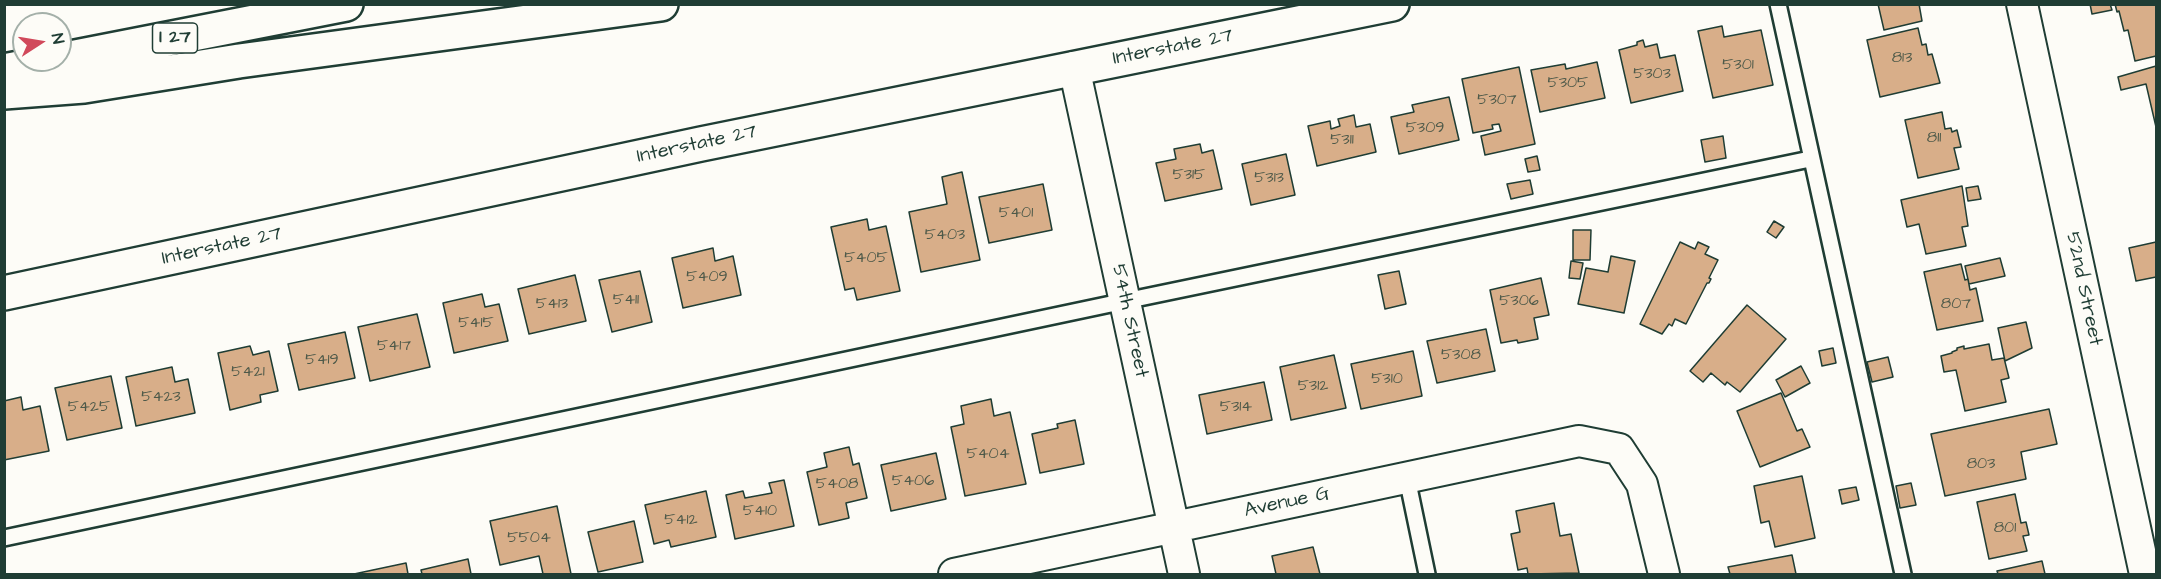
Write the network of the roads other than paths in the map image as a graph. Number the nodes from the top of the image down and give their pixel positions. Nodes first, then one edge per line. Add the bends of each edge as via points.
1 (346, 4) edge
2 (661, 4) edge
3 (1392, 4) edge
4 (1778, 4) edge
5 (2022, 4) edge
6 (1074, 67) junction
7 (4, 71) edge
8 (4, 92) edge
9 (1810, 159) junction
10 (4, 293) edge
11 (1125, 301) junction
12 (1407, 478) junction
13 (1174, 527) junction
14 (2146, 535) edge
15 (4, 538) edge
16 (954, 574) edge
17 (1184, 574) edge
18 (1427, 574) edge
19 (1664, 574) edge
20 (1903, 574) edge
21 (2145, 574) edge

1 - 7 main road, I 27
2 - 8 main road via 84,86
3 - 6 main road, Interstate 27
4 - 9 lane
5 - 14 street, 52nd Street
6 - 10 main road, Interstate 27
6 - 11 street, 54th Street
9 - 11 lane
9 - 20 lane
11 - 13 street, 54th Street
11 - 15 lane
12 - 13 street, Avenue G
12 - 18 lane
12 - 19 street, Avenue G via 1580,441 1619,449 1642,484
13 - 16 street, Avenue G
13 - 17 street, 54th Street
14 - 21 street, 52nd Street

